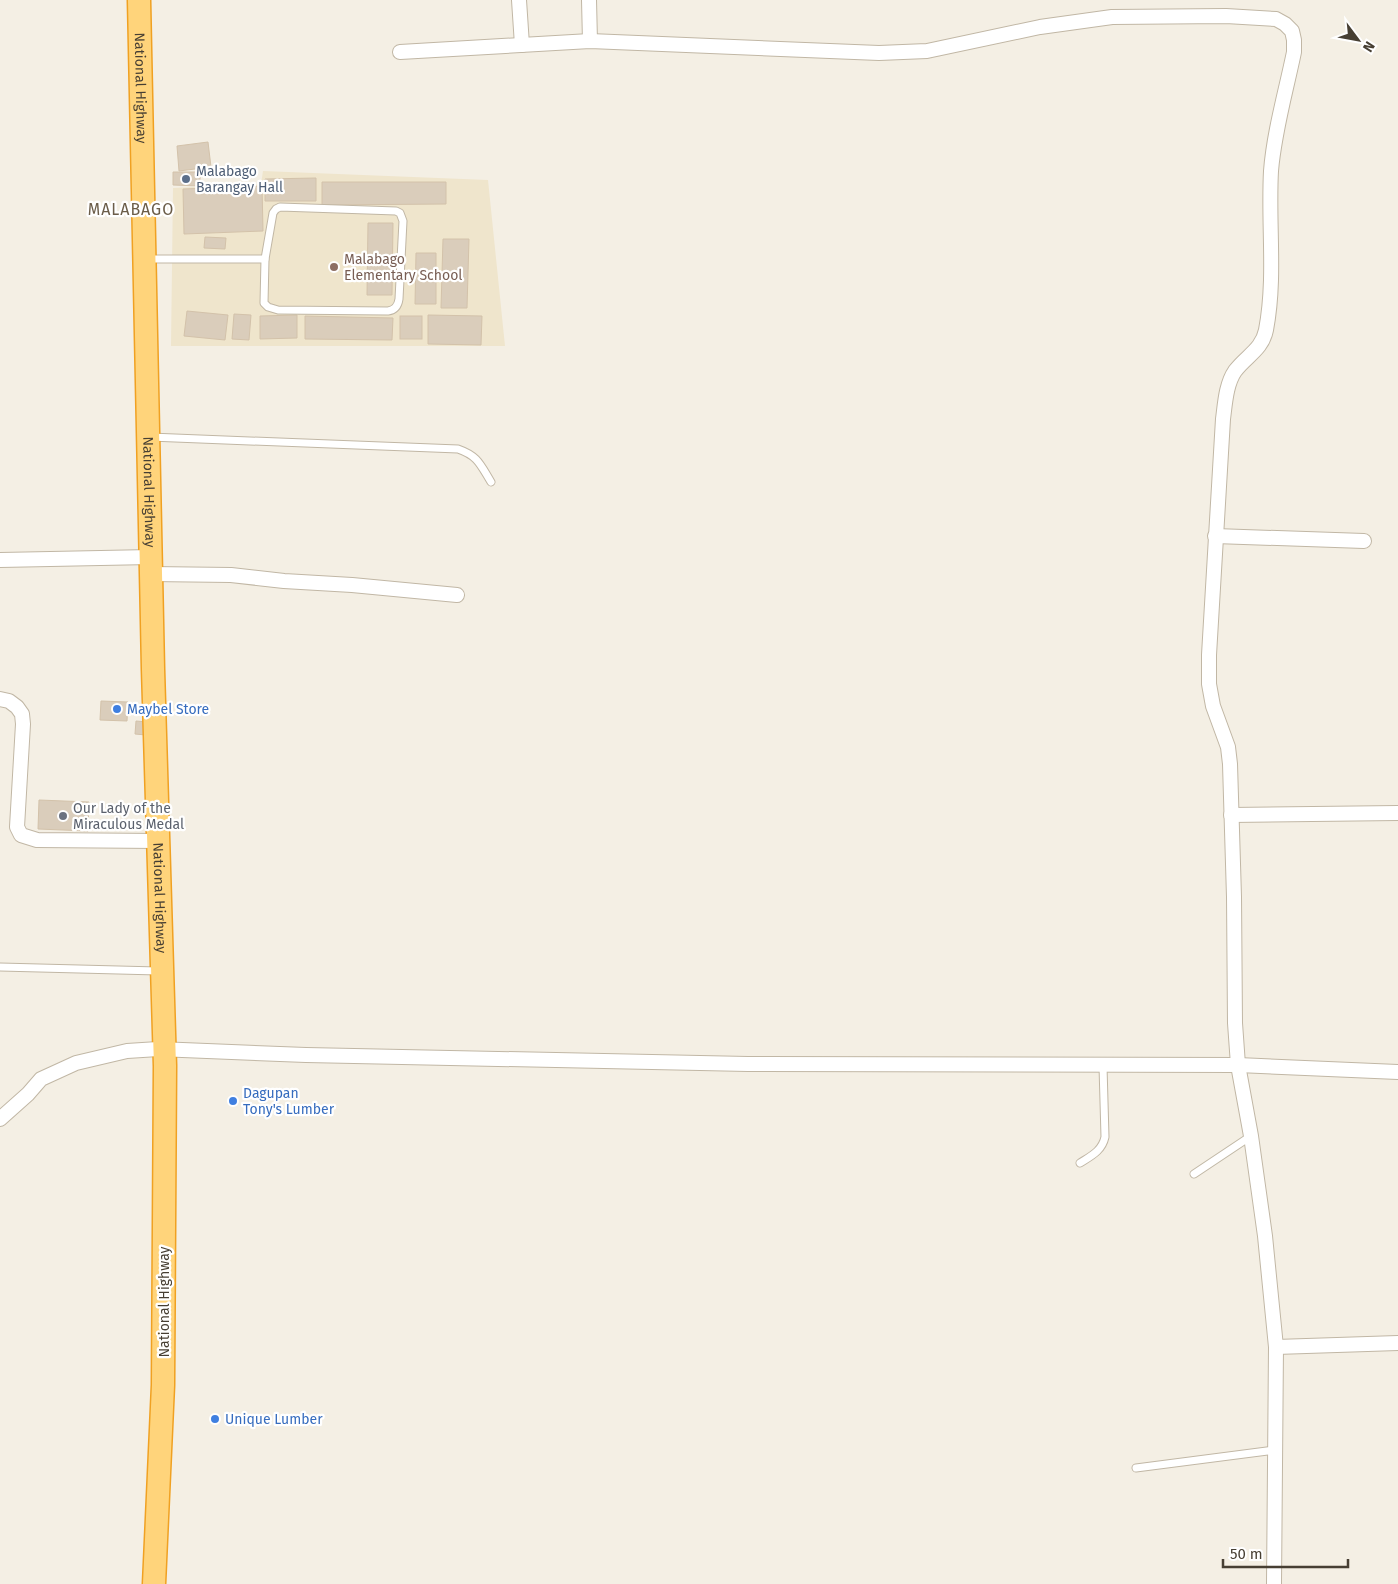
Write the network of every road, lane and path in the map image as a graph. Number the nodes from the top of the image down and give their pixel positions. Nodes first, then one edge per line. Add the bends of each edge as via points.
1 (139, 0) edge
2 (519, 0) edge
3 (589, 0) edge
4 (590, 41) junction
5 (522, 45) junction
6 (400, 52) dead end
7 (145, 259) junction
8 (265, 259) junction
9 (147, 437) junction
10 (490, 482) dead end
11 (1216, 536) junction
12 (1364, 541) dead end
13 (0, 560) edge
14 (151, 565) junction
15 (457, 595) dead end
16 (0, 698) edge
17 (1398, 813) edge
18 (1231, 815) junction
19 (158, 841) junction
20 (0, 967) edge
21 (161, 971) junction
22 (164, 1049) junction
23 (1238, 1065) junction
24 (1103, 1066) junction
25 (1398, 1072) edge
26 (0, 1119) edge
27 (1251, 1136) junction
28 (1080, 1162) dead end
29 (1194, 1174) dead end
30 (1398, 1343) edge
31 (1276, 1347) junction
32 (1275, 1450) junction
33 (1136, 1468) dead end
34 (154, 1584) edge
35 (1274, 1584) edge

1 - 7 highway, National Highway
2 - 5 street
3 - 4 street
4 - 5 street
4 - 11 street via 879,53 927,51 1040,27 1112,17 1226,16 1276,19 1286,24 1292,31 1294,52 1271,170 1273,271 1266,330 1263,342 1235,372 1227,393
5 - 6 street
7 - 8 lane
7 - 9 highway, National Highway
8 - 8 lane via 264,302 271,309 393,310 399,299 402,216 396,211 280,207 273,213
9 - 10 lane via 458,449 471,453
9 - 14 highway, National Highway
11 - 12 street
11 - 18 street via 1209,684 1213,706 1228,747
13 - 14 street
14 - 15 street via 284,581
14 - 19 highway, National Highway
16 - 19 street via 9,701 22,714 17,826 21,836 37,840
17 - 18 street
18 - 23 street
19 - 21 highway, National Highway
20 - 21 lane
21 - 22 highway, National Highway
22 - 24 street via 748,1064
22 - 26 street via 127,1051 76,1063 41,1079
22 - 34 highway, National Highway via 163,1385
23 - 24 street
23 - 25 street
23 - 27 street
24 - 28 lane via 1103,1144 1098,1152
27 - 29 lane
27 - 31 street
30 - 31 street
31 - 32 street
32 - 33 lane
32 - 35 street

